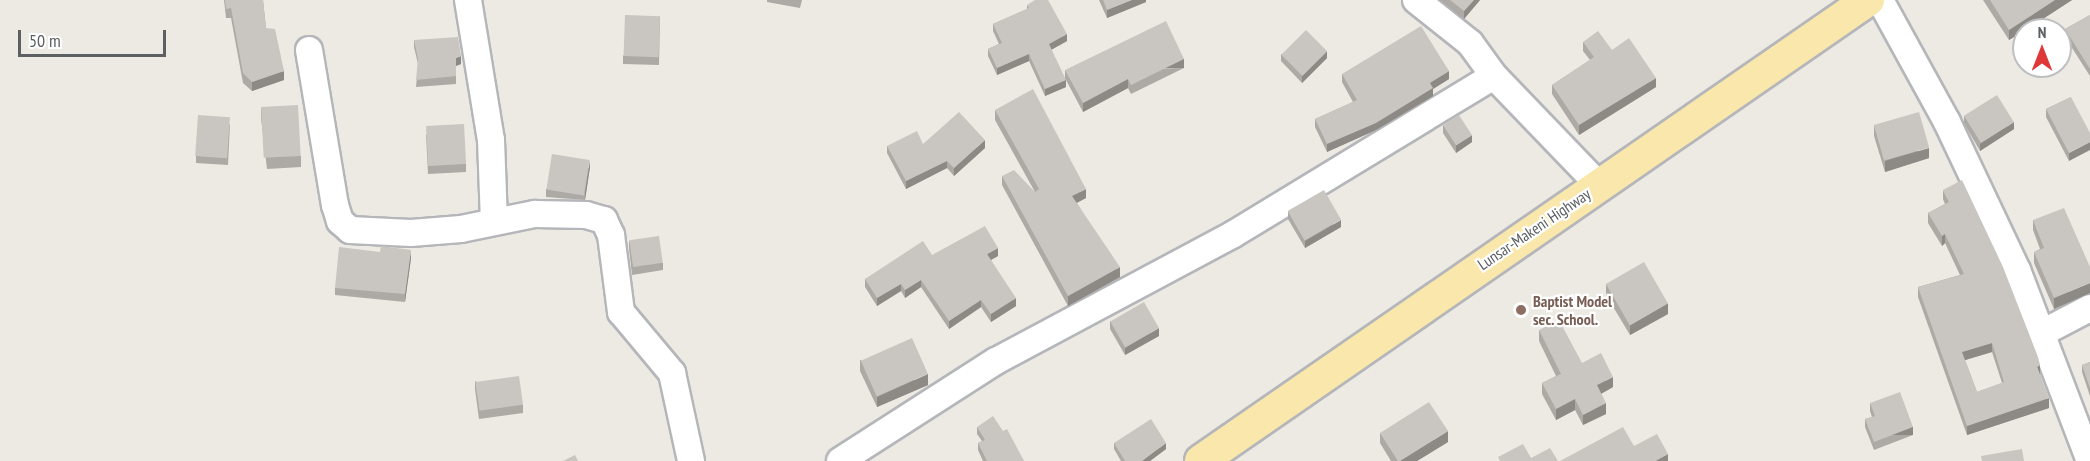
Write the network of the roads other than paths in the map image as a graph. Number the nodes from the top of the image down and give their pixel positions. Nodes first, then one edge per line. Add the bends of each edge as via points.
1 (468, 0) edge
2 (1416, 0) edge
3 (1868, 0) edge
4 (1880, 0) edge
5 (309, 50) dead end
6 (1494, 76) junction
7 (1599, 185) junction
8 (494, 220) junction
9 (2090, 308) edge
10 (2042, 333) junction
11 (691, 461) edge
12 (840, 461) edge
13 (1201, 461) edge
14 (2090, 461) edge

1 - 8 street via 491,140
2 - 6 street via 1450,24
3 - 7 main road, Lunsar-Makeni Highway
4 - 10 street via 1947,122
5 - 8 street via 335,205 340,221 350,231 411,233
6 - 7 street
6 - 12 street via 1232,235 996,361
7 - 13 main road, Lunsar-Makeni Highway
8 - 11 street via 536,214 586,215 604,220 611,235 621,312 672,373
9 - 10 street
10 - 14 street

